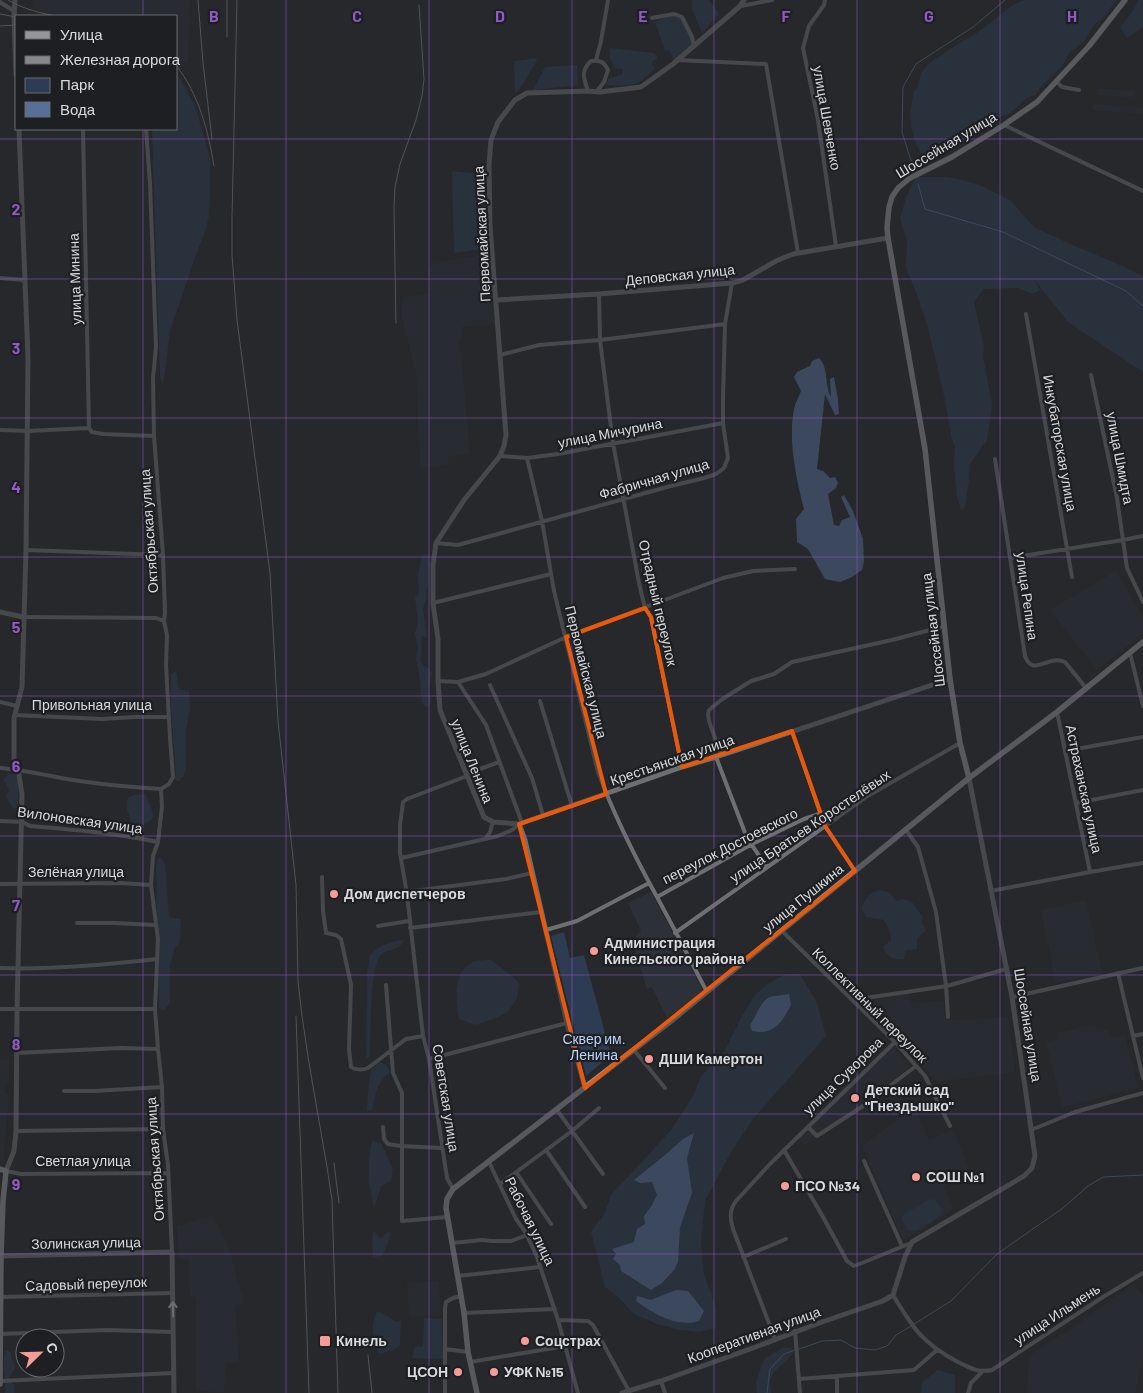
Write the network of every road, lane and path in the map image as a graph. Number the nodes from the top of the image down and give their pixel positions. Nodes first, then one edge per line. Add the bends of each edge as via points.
1 (14, 0) edge
2 (608, 0) edge
3 (744, 0) edge
4 (772, 0) edge
5 (825, 0) edge
6 (1125, 0) edge
7 (0, 2) edge
8 (741, 6) junction
9 (14, 11) junction
10 (652, 18) dead end
11 (15, 43) edge
12 (694, 46) junction
13 (596, 60) junction
14 (677, 60) junction
15 (1056, 81) junction
16 (1079, 90) dead end
17 (588, 91) junction
18 (597, 91) junction
19 (1004, 125) junction
20 (18, 130) edge
21 (83, 130) edge
22 (146, 130) edge
23 (1143, 191) edge
24 (888, 238) junction
25 (836, 246) junction
26 (798, 253) junction
27 (0, 278) edge
28 (25, 280) junction
29 (732, 283) junction
30 (598, 294) junction
31 (497, 300) junction
32 (1026, 314) dead end
33 (725, 324) junction
34 (600, 340) junction
35 (500, 356) junction
36 (1091, 375) dead end
37 (724, 423) junction
38 (89, 428) junction
39 (0, 430) edge
40 (28, 431) junction
41 (154, 436) junction
42 (614, 443) junction
43 (500, 456) junction
44 (527, 458) junction
45 (995, 460) dead end
46 (624, 499) junction
47 (542, 520) junction
48 (1143, 536) edge
49 (1124, 540) junction
50 (436, 543) junction
51 (1067, 549) junction
52 (26, 550) junction
53 (163, 556) junction
54 (1010, 558) junction
55 (795, 569) dead end
56 (551, 574) junction
57 (1072, 577) dead end
58 (1143, 602) edge
59 (433, 603) junction
60 (645, 608) junction
61 (0, 612) edge
62 (23, 617) junction
63 (164, 622) junction
64 (944, 626) junction
65 (566, 636) junction
66 (1143, 642) edge
67 (1130, 653) junction
68 (950, 678) junction
69 (438, 681) junction
70 (458, 682) junction
71 (490, 684) dead end
72 (1086, 688) junction
73 (540, 701) dead end
74 (0, 702) edge
75 (17, 706) junction
76 (1143, 706) edge
77 (1056, 712) junction
78 (15, 715) junction
79 (169, 717) junction
80 (792, 731) junction
81 (1143, 737) edge
82 (960, 743) junction
83 (1065, 751) junction
84 (718, 756) junction
85 (499, 762) junction
86 (682, 767) junction
87 (0, 768) edge
88 (18, 770) junction
89 (467, 775) junction
90 (969, 778) junction
91 (161, 790) junction
92 (1143, 790) edge
93 (606, 794) junction
94 (1076, 802) junction
95 (572, 806) junction
96 (822, 814) junction
97 (842, 814) junction
98 (543, 815) junction
99 (0, 820) edge
100 (22, 822) junction
101 (494, 822) junction
102 (520, 823) junction
103 (825, 826) junction
104 (906, 830) junction
105 (485, 839) junction
106 (158, 842) junction
107 (752, 844) junction
108 (401, 858) junction
109 (1143, 863) edge
110 (767, 867) junction
111 (855, 871) junction
112 (1090, 872) junction
113 (532, 873) junction
114 (322, 877) dead end
115 (649, 883) junction
116 (0, 884) edge
117 (20, 884) junction
118 (151, 885) junction
119 (991, 891) junction
120 (406, 892) junction
121 (657, 897) junction
122 (542, 912) junction
123 (409, 921) junction
124 (77, 923) dead end
125 (155, 925) junction
126 (378, 926) dead end
127 (410, 928) junction
128 (546, 930) junction
129 (782, 931) junction
130 (676, 933) junction
131 (157, 959) junction
132 (0, 968) edge
133 (1143, 968) edge
134 (18, 969) junction
135 (1006, 969) junction
136 (1118, 973) junction
137 (386, 985) dead end
138 (946, 986) junction
139 (707, 992) junction
140 (1012, 997) junction
141 (852, 1000) junction
142 (156, 1008) junction
143 (0, 1009) edge
144 (17, 1009) junction
145 (948, 1017) dead end
146 (567, 1023) junction
147 (1143, 1034) edge
148 (424, 1036) junction
149 (1133, 1036) junction
150 (895, 1042) junction
151 (158, 1049) junction
152 (392, 1049) junction
153 (634, 1050) junction
154 (16, 1053) junction
155 (429, 1059) junction
156 (916, 1066) junction
157 (1143, 1078) edge
158 (162, 1087) junction
159 (586, 1088) junction
160 (665, 1088) dead end
161 (64, 1092) dead end
162 (1143, 1093) edge
163 (598, 1108) dead end
164 (557, 1110) junction
165 (950, 1126) dead end
166 (383, 1127) dead end
167 (808, 1127) junction
168 (163, 1129) junction
169 (1031, 1130) junction
170 (16, 1131) junction
171 (572, 1132) junction
172 (401, 1146) junction
173 (441, 1148) junction
174 (546, 1150) junction
175 (784, 1150) junction
176 (864, 1160) dead end
177 (489, 1162) junction
178 (3, 1170) edge
179 (167, 1172) junction
180 (516, 1172) junction
181 (603, 1174) dead end
182 (500, 1184) junction
183 (453, 1189) junction
184 (585, 1207) dead end
185 (447, 1217) junction
186 (551, 1224) dead end
187 (527, 1235) junction
188 (786, 1239) dead end
189 (912, 1242) junction
190 (452, 1243) junction
191 (902, 1246) junction
192 (172, 1252) junction
193 (0, 1256) edge
194 (744, 1257) junction
195 (540, 1267) junction
196 (1143, 1273) edge
197 (458, 1276) junction
198 (173, 1293) junction
199 (893, 1295) junction
200 (460, 1296) junction
201 (0, 1297) edge
202 (554, 1309) junction
203 (464, 1314) junction
204 (558, 1320) junction
205 (795, 1331) junction
206 (173, 1332) junction
207 (0, 1334) edge
208 (775, 1339) junction
209 (565, 1346) junction
210 (445, 1349) junction
211 (937, 1350) junction
212 (0, 1352) edge
213 (468, 1352) junction
214 (470, 1362) junction
215 (982, 1372) junction
216 (174, 1373) junction
217 (837, 1376) junction
218 (799, 1379) junction
219 (661, 1381) junction
220 (0, 1383) edge
221 (629, 1391) junction
222 (174, 1393) edge
223 (445, 1393) edge
224 (476, 1393) edge
225 (578, 1393) edge
226 (622, 1393) edge
227 (665, 1393) edge
228 (800, 1393) edge
229 (837, 1393) edge
230 (968, 1393) edge

1 - 9 street
2 - 13 street
3 - 8 street
4 - 8 street
5 - 25 street, улица Шевченко via 809,26 803,48 818,120
6 - 15 main road, Шоссейная улица
7 - 9 street
8 - 12 street, Первомайская улица
9 - 11 street
10 - 12 street via 674,14 682,17
12 - 14 street, Первомайская улица
13 - 17 street via 585,68
13 - 18 street via 605,63 608,70
14 - 18 street, Первомайская улица via 641,88
14 - 26 street via 766,64
15 - 16 street via 1062,87
15 - 19 main road, Шоссейная улица via 1037,102
17 - 18 street, Первомайская улица
17 - 31 street, Первомайская улица via 527,93 515,100 498,122 491,140 489,166 490,226
19 - 23 street
19 - 24 main road, Шоссейная улица via 898,188 889,207
20 - 28 street
21 - 38 street, улица Минина
22 - 41 street, Октябрьская улица via 155,337
24 - 25 street, Деповская улица
24 - 64 main road, Шоссейная улица via 925,449
25 - 26 street, Деповская улица
26 - 29 street, Деповская улица
27 - 28 street
28 - 40 street
29 - 30 street, Деповская улица
29 - 33 street, Фабричная улица
30 - 31 street, Деповская улица
30 - 34 street, Отрадный переулок
31 - 35 street, Первомайская улица
32 - 51 street, Инкубаторская улица
33 - 34 street
33 - 37 street, Фабричная улица
34 - 35 street via 539,344
34 - 42 street, Отрадный переулок
35 - 43 street, Первомайская улица via 506,434
36 - 49 street, улица Шмидта
37 - 42 street, улица Мичурина
37 - 46 street, Фабричная улица via 728,458 724,468 710,476
38 - 40 street
38 - 41 street via 103,434
39 - 40 street
40 - 52 street
41 - 53 street, Октябрьская улица
42 - 44 street, улица Мичурина
42 - 46 street, Отрадный переулок
43 - 44 street, улица Мичурина
43 - 50 street, улица Ленина via 464,500
44 - 47 street, Первомайская улица
45 - 54 street, улица Репина
46 - 47 street, Фабричная улица
46 - 60 street, Отрадный переулок
47 - 50 street, Фабричная улица via 458,545
47 - 56 street, Первомайская улица
48 - 49 street
49 - 51 street
49 - 58 street, улица Шмидта via 1127,568
50 - 59 street, улица Ленина
51 - 54 street
51 - 57 street, Инкубаторская улица
52 - 53 street
52 - 62 street
53 - 63 street, Октябрьская улица
54 - 72 street, улица Репина via 1027,662 1032,666 1048,661 1065,662
55 - 60 street via 723,578
56 - 59 street
56 - 65 street, Первомайская улица
59 - 69 street, улица Ленина via 438,639
60 - 65 street
60 - 86 street, Отрадный переулок via 651,616
61 - 62 street
62 - 63 street via 156,618
62 - 75 street via 22,687
63 - 79 street, Октябрьская улица
64 - 68 main road, Шоссейная улица
64 - 84 street via 792,662 774,674 751,681 709,710
65 - 70 street via 486,674
65 - 93 street, Первомайская улица
66 - 67 main road, улица Пушкина
67 - 72 main road, улица Пушкина
67 - 76 street
68 - 80 street, Крестьянская улица
68 - 82 main road, Шоссейная улица
69 - 70 street
69 - 89 street, улица Ленина via 440,710
70 - 85 street via 486,725
71 - 98 street via 532,778
72 - 77 main road, улица Пушкина
73 - 95 street
74 - 75 street
75 - 78 street
77 - 83 street, Астраханская улица
77 - 90 main road, улица Пушкина
78 - 79 street, Привольная улица via 102,719
78 - 88 street via 14,762
79 - 91 street, Октябрьская улица via 173,777
80 - 84 street, Крестьянская улица
80 - 96 street
81 - 83 street
82 - 90 main road, Шоссейная улица
82 - 97 street, улица Братьев Коростелёвых
83 - 94 street, Астраханская улица
84 - 86 street, Крестьянская улица
84 - 107 street via 747,838
85 - 89 street
85 - 102 street
86 - 93 street, Крестьянская улица
87 - 88 street
88 - 91 street
88 - 100 street
89 - 101 street, улица Ленина via 482,814
89 - 108 street, Советская улица via 406,798 400,825
90 - 104 main road, улица Пушкина
90 - 119 street, Шоссейная улица
91 - 106 street, Октябрьская улица
92 - 94 street
93 - 95 street, Крестьянская улица
93 - 115 street, Первомайская улица
94 - 112 street, Астраханская улица
95 - 98 street, Крестьянская улица
96 - 97 street, переулок Достоевского via 834,809
96 - 103 street
96 - 107 street, переулок Достоевского
97 - 103 street, улица Братьев Коростелёвых
98 - 102 street, Крестьянская улица
99 - 100 street, Вилоновская улица
100 - 106 street, Вилоновская улица via 30,826
100 - 117 street
101 - 102 street, улица Ленина
101 - 105 street
102 - 105 street, Крестьянская улица via 506,833
102 - 113 street
103 - 110 street, улица Братьев Коростелёвых
103 - 111 street
104 - 111 main road, улица Пушкина
104 - 138 street via 918,847 936,912
105 - 108 street, Крестьянская улица
106 - 118 street, Октябрьская улица via 153,856
107 - 110 street
107 - 121 street, переулок Достоевского
108 - 120 street, Советская улица
109 - 112 street
110 - 130 street, улица Братьев Коростелёвых
111 - 129 main road, улица Пушкина
112 - 119 street
113 - 120 street
113 - 122 street
114 - 152 street via 326,933 341,939 351,985 351,1067 368,1068
115 - 121 street, Первомайская улица
115 - 128 street via 577,921
116 - 117 street, Зелёная улица
117 - 118 street, Зелёная улица
117 - 134 street
118 - 125 street, Октябрьская улица
119 - 135 street, Шоссейная улица
120 - 123 street, Советская улица
121 - 130 street, Первомайская улица
122 - 127 street
122 - 128 street
123 - 126 street
123 - 127 street, Советская улица
124 - 125 street
125 - 131 street, Октябрьская улица
127 - 148 street, Советская улица
128 - 146 street
129 - 139 main road, улица Пушкина
129 - 141 street, Коллективный переулок
130 - 139 street, Первомайская улица
131 - 134 street
131 - 142 street, Октябрьская улица
132 - 134 street
133 - 136 street
134 - 144 street
135 - 138 street
135 - 140 street, Шоссейная улица
136 - 140 street
136 - 149 street
137 - 152 street
138 - 141 street
138 - 145 street
139 - 153 main road, улица Пушкина
140 - 169 street, Шоссейная улица
141 - 150 street, Коллективный переулок
142 - 144 street
142 - 151 street, Октябрьская улица
143 - 144 street
144 - 154 street
146 - 155 street
146 - 159 street
147 - 149 street
148 - 152 street via 406,1039
148 - 155 street, Советская улица
149 - 157 street
150 - 156 street, Коллективный переулок
150 - 167 street, улица Суворова
151 - 154 street
151 - 158 street, Октябрьская улица
152 - 172 street via 393,1073 402,1093
153 - 159 main road, улица Пушкина
153 - 160 street
154 - 170 street
155 - 173 street, Советская улица
156 - 165 street, Коллективный переулок via 925,1076
156 - 167 street, улица Суворова via 817,1136
158 - 161 street
158 - 168 street, Октябрьская улица
159 - 164 main road, улица Пушкина
162 - 169 street via 1075,1112
163 - 171 street
164 - 171 street
164 - 177 main road, улица Пушкина
166 - 172 street via 388,1144
167 - 175 street, улица Суворова
168 - 170 street
168 - 179 street, Октябрьская улица
169 - 189 street, Шоссейная улица via 1035,1156 1029,1172
170 - 178 street via 14,1151
171 - 174 street
171 - 181 street
172 - 173 street
172 - 185 street via 402,1221
173 - 183 street, Советская улица via 446,1178
174 - 180 street
174 - 184 street
175 - 191 street via 847,1261 854,1266 862,1264
175 - 194 street, улица Суворова via 732,1208 732,1224
176 - 191 street
177 - 182 street, Рабочая улица
177 - 183 main road, улица Пушкина
178 - 179 street, Светлая улица via 21,1174
178 - 193 main road
179 - 192 street, Октябрьская улица
180 - 182 street
180 - 186 street
182 - 187 street, Рабочая улица
183 - 185 main road via 447,1199
185 - 190 main road
187 - 190 street via 511,1241
187 - 195 street, Рабочая улица
188 - 194 street
189 - 191 street
189 - 199 street
190 - 197 main road
192 - 193 street, Золинская улица
192 - 198 street, Октябрьская улица
193 - 201 main road
194 - 208 street, улица Суворова
195 - 197 street
195 - 202 street, Рабочая улица
196 - 215 street, улица Ильмень via 992,1370
197 - 200 main road
198 - 201 street, Садовый переулок
206 -> 198 street, Октябрьская улица
199 - 205 street, Кооперативная улица
199 - 211 street via 916,1331
200 - 203 main road
200 - 210 street via 446,1302
201 - 207 main road
202 - 203 street
202 - 204 street, Рабочая улица
203 - 213 main road
204 - 209 street, Рабочая улица
204 - 221 street via 588,1321 594,1325
205 - 208 street, Кооперативная улица
205 - 218 street
206 - 207 street via 107,1330
206 - 216 street, Октябрьская улица
207 - 212 main road
208 - 219 street, Кооперативная улица
209 - 214 street
209 - 225 street, Рабочая улица
210 - 213 street
210 - 223 street
211 - 215 street
211 - 217 street via 914,1370
212 - 220 main road
213 - 214 main road
214 - 224 main road
215 - 230 street via 971,1383
216 - 220 street
216 - 222 street, Октябрьская улица
217 - 218 street
217 - 229 street
218 - 228 street
219 - 221 street, Кооперативная улица
219 - 227 street
221 - 226 street, Кооперативная улица

